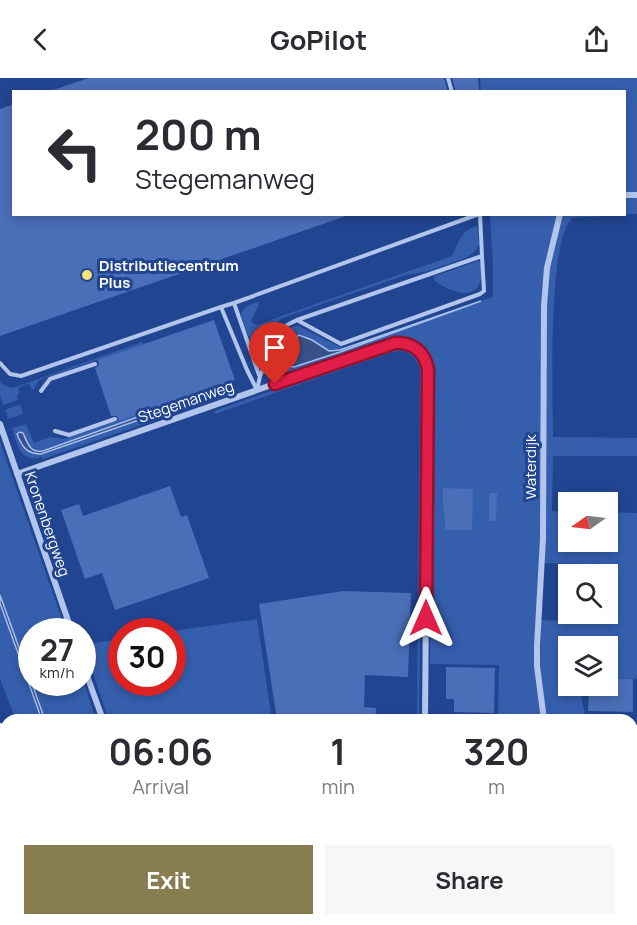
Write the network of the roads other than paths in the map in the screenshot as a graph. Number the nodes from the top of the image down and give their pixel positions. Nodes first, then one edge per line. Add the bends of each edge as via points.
1 (474, 216) edge
2 (480, 216) edge
3 (560, 216) edge
4 (482, 256) junction
5 (234, 303) junction
6 (221, 307) junction
7 (297, 320) junction
8 (0, 363) edge
9 (95, 364) dead end
10 (260, 376) junction
11 (257, 390) junction
12 (41, 391) dead end
13 (115, 419) dead end
14 (0, 424) edge
15 (55, 431) dead end
16 (17, 474) junction
17 (67, 618) edge
18 (94, 696) edge
19 (101, 714) edge
20 (425, 714) edge
21 (543, 714) edge

1 - 5 lane
2 - 4 lane
3 - 21 street, Waterdijk via 547,268 544,306 543,538 537,646
4 - 7 lane
4 - 7 lane via 484,291 480,294 341,344
5 - 6 lane
5 - 10 lane
6 - 8 lane via 21,376 10,374
6 - 11 lane
7 - 10 lane via 281,328
9 - 12 lane via 50,379
10 - 11 lane
11 - 16 street, Stegemanweg
11 - 20 street, Stegemanweg via 395,343 412,346 425,358
13 - 15 lane via 69,435
14 - 16 street, Kronenbergweg
16 - 17 street, Kronenbergweg
18 - 19 street

